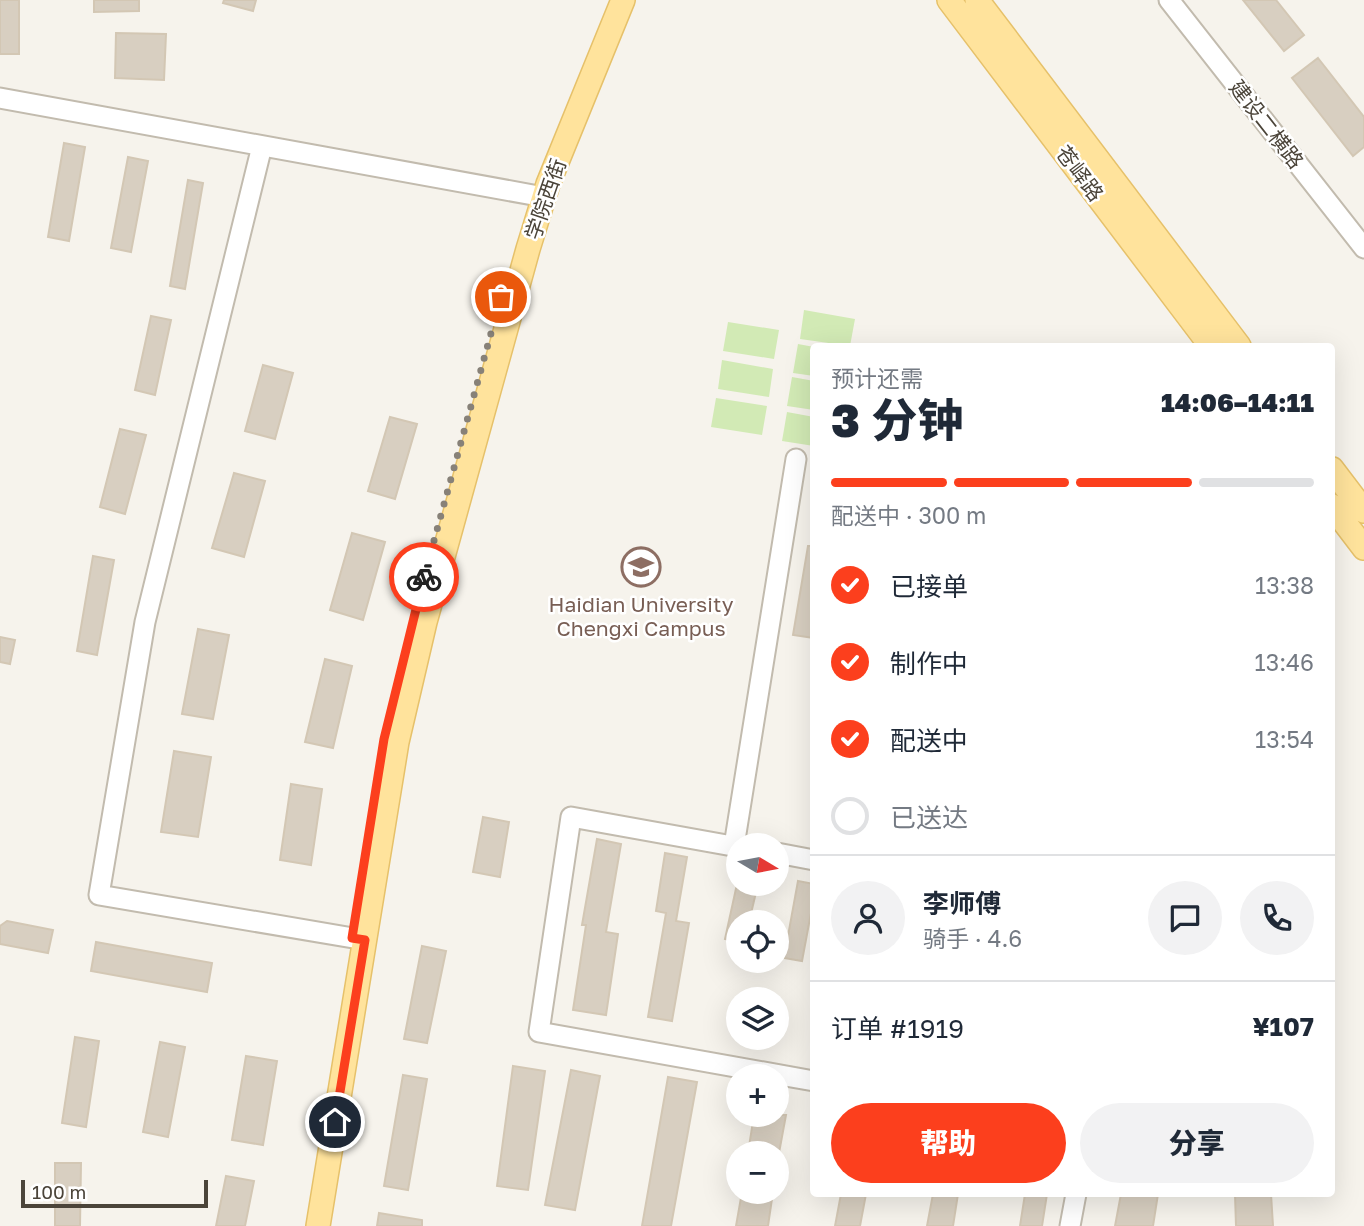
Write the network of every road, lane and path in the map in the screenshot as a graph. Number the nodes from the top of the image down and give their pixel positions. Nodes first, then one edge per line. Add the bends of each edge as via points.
1 (609, 0) edge
2 (623, 0) edge
3 (949, 0) edge
4 (977, 0) edge
5 (1169, 0) edge
6 (0, 98) edge
7 (262, 146) junction
8 (538, 196) junction
9 (1364, 248) edge
10 (1209, 343) edge
11 (1237, 343) edge
12 (796, 459) dead end
13 (1335, 473) edge
14 (1335, 510) edge
15 (1364, 511) edge
16 (1364, 548) edge
17 (738, 833) edge
18 (726, 844) edge
19 (789, 855) edge
20 (810, 859) edge
21 (358, 939) junction
22 (810, 1080) edge
23 (1075, 1197) edge
24 (306, 1226) edge
25 (318, 1226) edge
26 (1070, 1226) edge

1 - 8 main road, 学院西街 via 536,180
2 - 8 main road, 学院西街
3 - 10 main road, 苍峄路
4 - 11 main road, 苍峄路
5 - 9 street, 建设二横路
6 - 7 street
7 - 8 street
7 - 21 street via 145,622 99,895
8 - 21 main road, 学院西街 via 516,245 384,739
12 - 17 street
13 - 15 main road
14 - 16 main road
18 - 22 street via 571,817 539,1032
19 - 20 street
21 - 24 main road, 学院西街
21 - 25 main road, 学院西街
23 - 26 street

